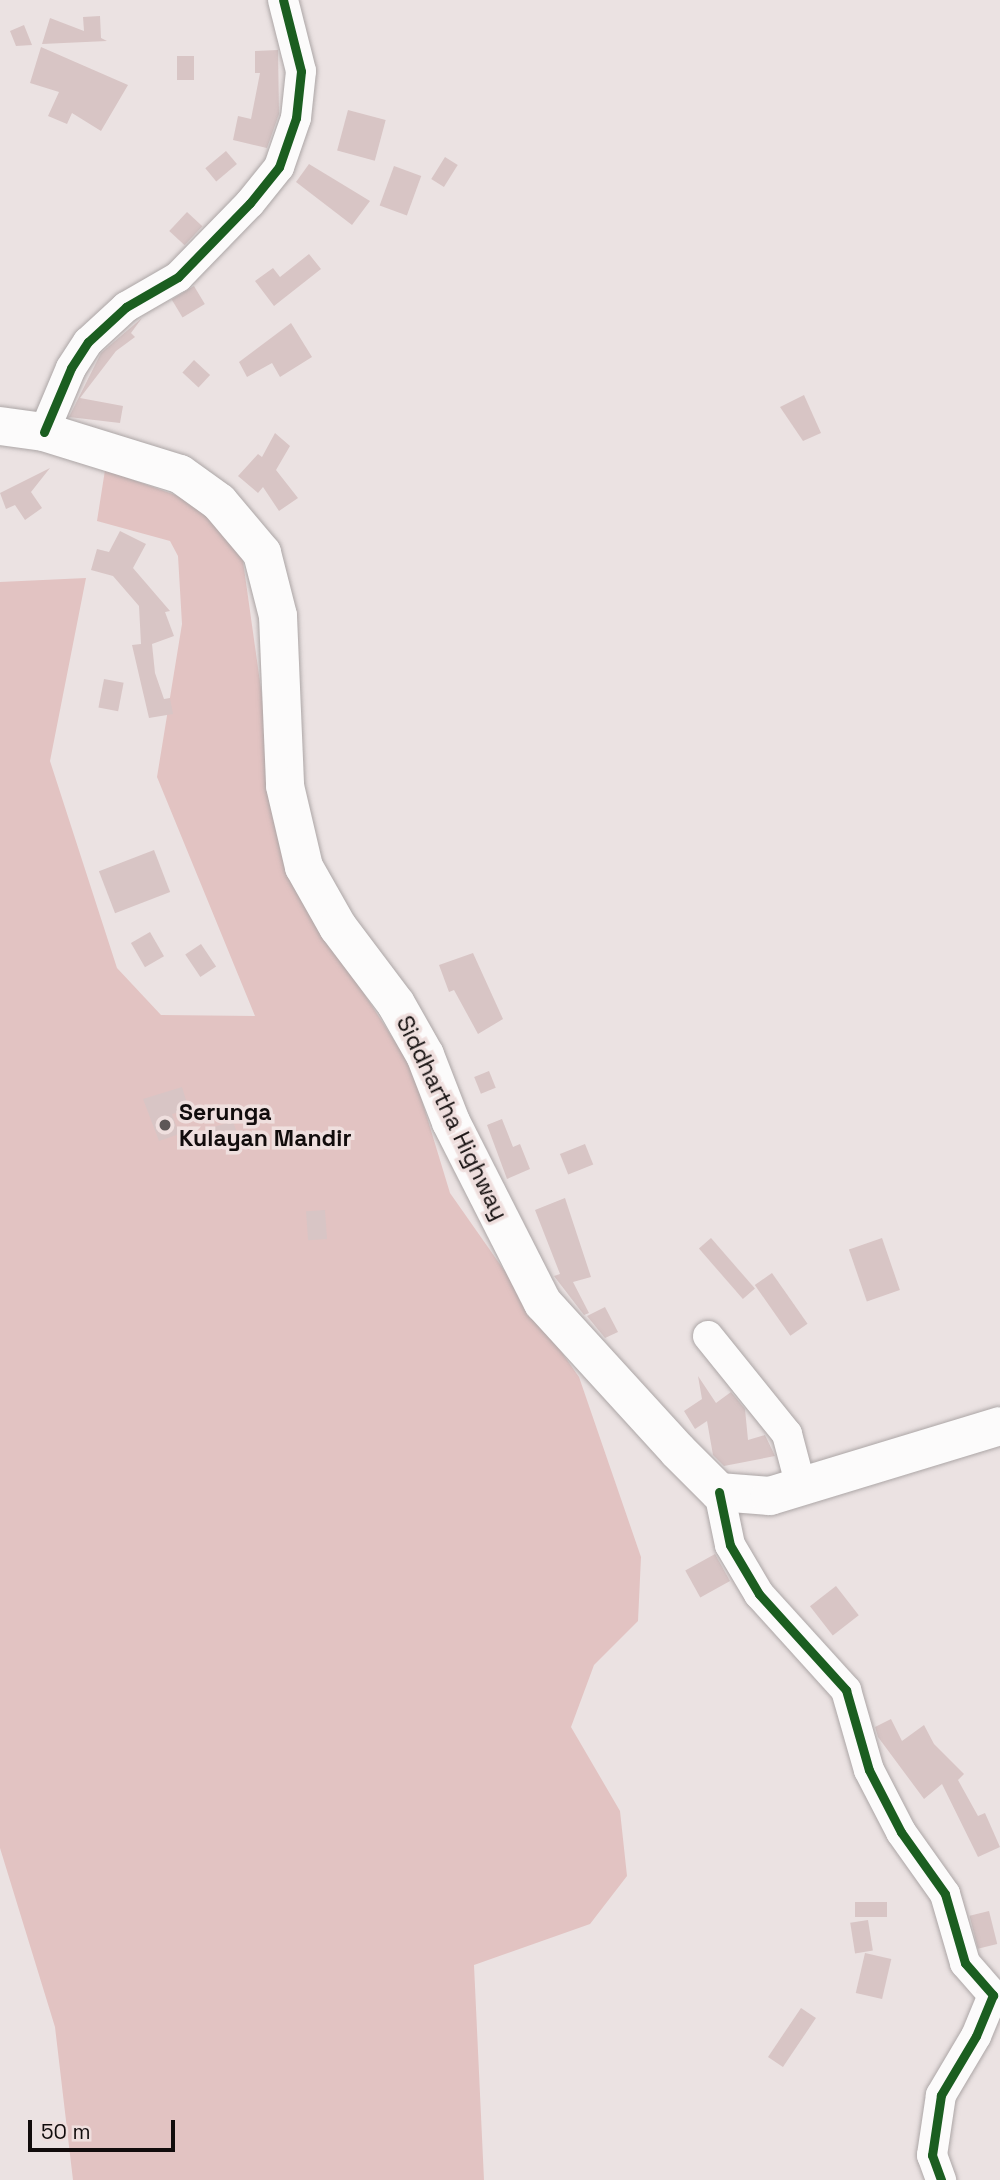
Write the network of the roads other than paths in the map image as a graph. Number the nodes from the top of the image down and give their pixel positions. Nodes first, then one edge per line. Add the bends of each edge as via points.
1 (283, 0) edge
2 (0, 426) edge
3 (44, 432) junction
4 (708, 1336) dead end
5 (1000, 1426) edge
6 (815, 1484) junction
7 (719, 1492) junction
8 (940, 2180) edge

1 - 3 street via 300,71 296,118 279,167 178,277 127,307 88,342 71,368
2 - 3 highway, Siddhartha Highway
3 - 7 highway, Siddhartha Highway via 180,474 219,502 262,553 278,616 285,786 304,867 338,927 396,1004 425,1055 451,1122 543,1303
4 - 6 street via 787,1434
5 - 6 highway
6 - 7 highway via 750,1498
7 - 8 street via 730,1545 759,1594 846,1690 869,1770 901,1832 945,1894 965,1963 993,1995 976,2036 941,2095 932,2155

